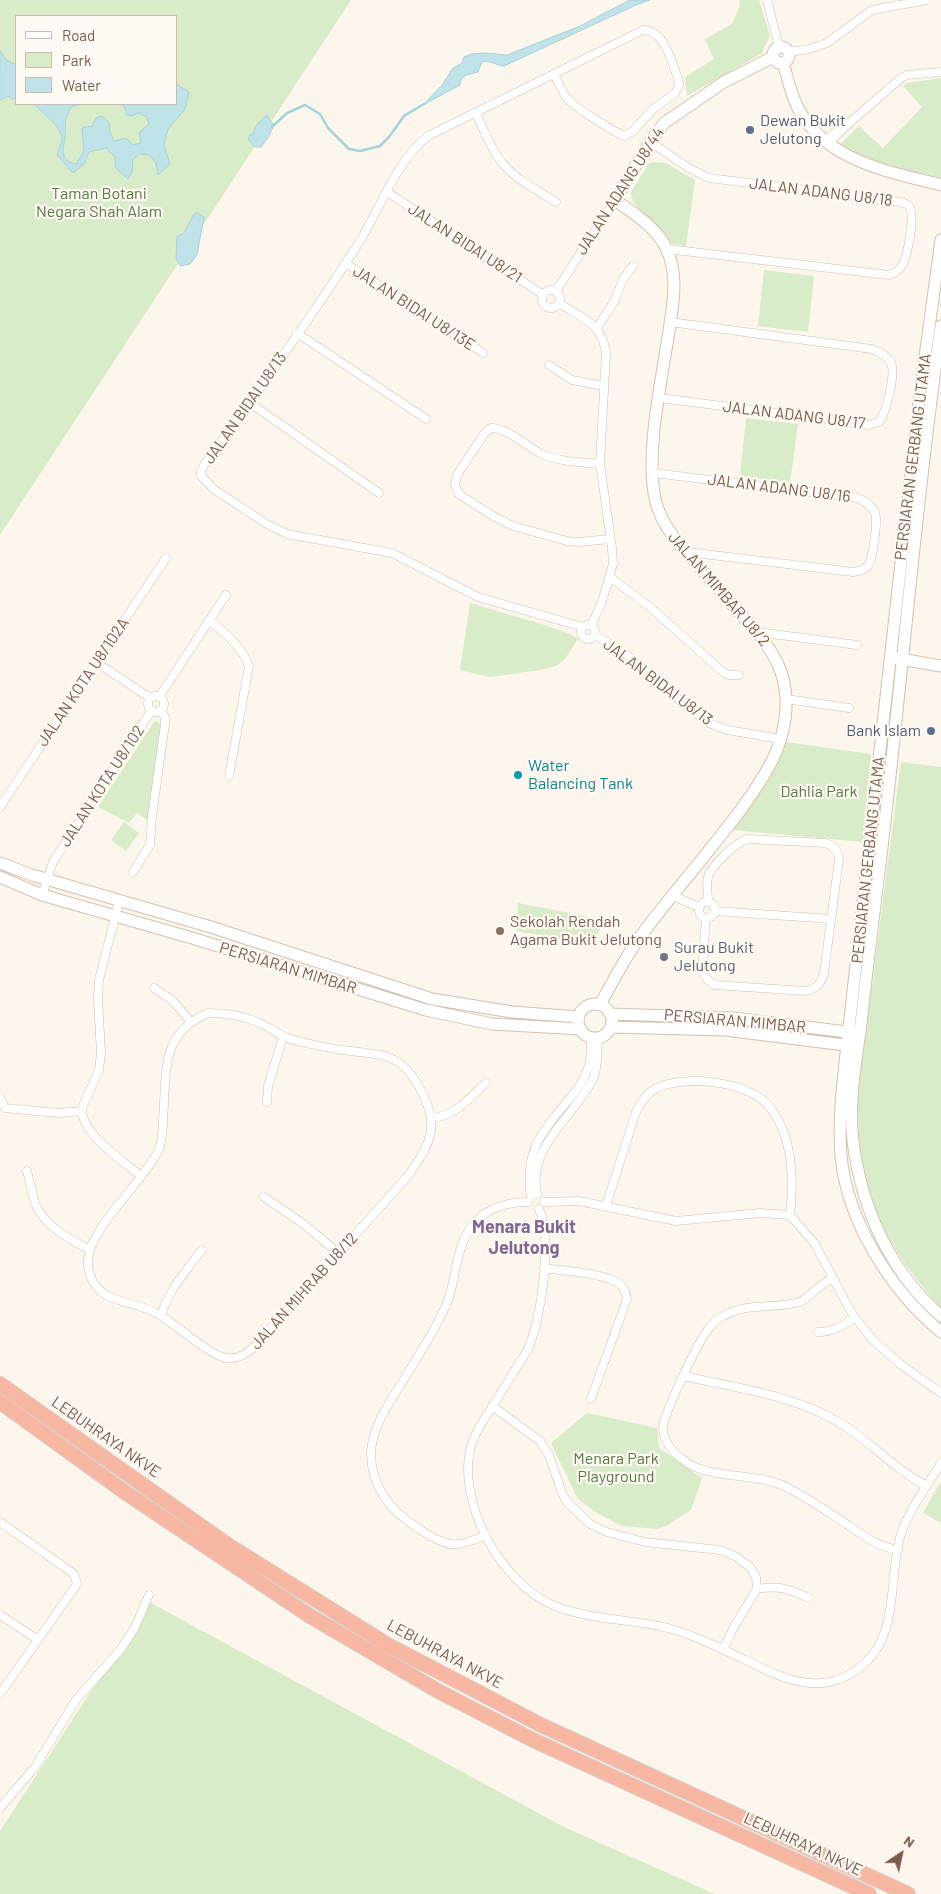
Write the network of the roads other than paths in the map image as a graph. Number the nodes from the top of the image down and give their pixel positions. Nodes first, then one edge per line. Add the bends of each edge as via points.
1 (767, 0) edge
2 (927, 0) edge
3 (781, 55) junction
4 (941, 72) edge
5 (554, 74) junction
6 (476, 113) junction
7 (650, 142) junction
8 (826, 142) junction
9 (941, 185) edge
10 (387, 192) junction
11 (615, 200) junction
12 (556, 202) dead end
13 (941, 240) edge
14 (667, 250) junction
15 (346, 263) junction
16 (633, 266) dead end
17 (556, 290) junction
18 (542, 294) junction
19 (559, 303) junction
20 (670, 322) junction
21 (941, 326) edge
22 (597, 328) junction
23 (297, 333) junction
24 (483, 353) dead end
25 (549, 365) dead end
26 (603, 386) junction
27 (660, 398) junction
28 (250, 403) junction
29 (426, 420) dead end
30 (600, 464) junction
31 (653, 473) junction
32 (379, 493) dead end
33 (610, 539) junction
34 (686, 552) junction
35 (166, 558) dead end
36 (610, 578) junction
37 (226, 595) dead end
38 (209, 620) junction
39 (587, 626) junction
40 (757, 632) junction
41 (595, 635) junction
42 (857, 645) dead end
43 (896, 659) junction
44 (96, 662) junction
45 (941, 666) edge
46 (738, 675) dead end
47 (159, 697) junction
48 (150, 698) junction
49 (786, 700) junction
50 (849, 708) dead end
51 (151, 710) junction
52 (161, 711) junction
53 (781, 739) junction
54 (229, 776) dead end
55 (0, 807) edge
56 (0, 863) edge
57 (133, 872) dead end
58 (0, 877) edge
59 (46, 879) junction
60 (42, 895) junction
61 (673, 896) junction
62 (119, 901) junction
63 (708, 902) junction
64 (699, 907) junction
65 (715, 912) junction
66 (116, 916) junction
67 (706, 918) junction
68 (831, 919) junction
69 (154, 988) dead end
70 (600, 1005) junction
71 (610, 1014) junction
72 (579, 1017) junction
73 (190, 1022) junction
74 (611, 1027) junction
75 (581, 1029) junction
76 (854, 1033) junction
77 (283, 1037) junction
78 (595, 1037) junction
79 (852, 1045) junction
80 (486, 1083) dead end
81 (0, 1097) edge
82 (267, 1102) dead end
83 (5, 1108) junction
84 (82, 1111) junction
85 (0, 1116) edge
86 (432, 1118) junction
87 (27, 1170) dead end
88 (141, 1176) junction
89 (264, 1197) dead end
90 (532, 1197) junction
91 (544, 1202) junction
92 (606, 1206) junction
93 (538, 1209) junction
94 (790, 1215) junction
95 (90, 1250) junction
96 (202, 1250) dead end
97 (338, 1253) junction
98 (544, 1268) junction
99 (832, 1279) junction
100 (161, 1316) junction
101 (941, 1316) edge
102 (855, 1317) junction
103 (818, 1332) dead end
104 (941, 1332) edge
105 (684, 1376) junction
106 (0, 1384) edge
107 (941, 1393) edge
108 (591, 1399) dead end
109 (0, 1402) edge
110 (492, 1406) junction
111 (941, 1463) edge
112 (927, 1486) junction
113 (0, 1522) edge
114 (486, 1535) junction
115 (898, 1550) junction
116 (757, 1589) junction
117 (149, 1595) dead end
118 (809, 1598) dead end
119 (0, 1615) edge
120 (38, 1640) junction
121 (723, 1649) junction
122 (0, 1694) edge
123 (0, 1808) edge
124 (869, 1894) edge
125 (908, 1894) edge

1 - 3 street
2 - 3 street via 872,10 827,43
3 - 7 street, JALAN ADANG U8/44 via 724,82 670,118
3 - 8 street via 799,110
4 - 8 street via 901,78
5 - 5 street, JALAN BIDAI U8/13 via 572,104 625,136 672,96 678,85 662,41 648,30
5 - 6 street, JALAN BIDAI U8/13
6 - 10 street, JALAN BIDAI U8/13 via 417,144
6 - 12 street via 504,165
7 - 11 street, JALAN ADANG U8/44
7 - 14 street, JALAN ADANG U8/18 via 710,178 901,202 912,211 904,262 898,271 889,275
8 - 9 street via 846,156 872,167
10 - 15 street, JALAN BIDAI U8/13
10 - 18 street, JALAN BIDAI U8/21
11 - 14 street, JALAN MIMBAR U8/2 via 650,228
11 - 17 street, JALAN ADANG U8/44
13 - 43 street, PERSIARAN GERBANG UTAMA via 920,392
14 - 20 street, JALAN MIMBAR U8/2 via 674,292
15 - 23 street, JALAN BIDAI U8/13
15 - 24 street, JALAN BIDAI U8/13E
16 - 22 street
17 - 18 street via 550,289
17 - 19 street
18 - 19 street via 546,307
19 - 22 street
20 - 27 street, JALAN MIMBAR U8/2
20 - 27 street, JALAN ADANG U8/17 via 872,349 889,360 893,371 884,416 879,422 869,425
21 - 43 street, PERSIARAN GERBANG UTAMA
22 - 26 street via 606,353
23 - 28 street, JALAN BIDAI U8/13
23 - 29 street
25 - 26 street via 572,380
26 - 30 street
27 - 31 street, JALAN MIMBAR U8/2 via 654,434
28 - 32 street
28 - 39 street, JALAN BIDAI U8/13 via 201,471 204,481 215,490 287,534 392,553 478,596
30 - 33 street
30 - 33 street via 550,458 501,430 491,428 457,475 455,485 459,494 513,526 567,541
31 - 34 street, JALAN MIMBAR U8/2 via 659,513 666,528
31 - 34 street, JALAN ADANG U8/16 via 853,497 865,502 875,513 869,564 865,569 853,572
33 - 36 street via 613,555
34 - 40 street, JALAN MIMBAR U8/2
35 - 44 street, JALAN KOTA U8/102A
36 - 39 street via 601,605
36 - 46 street via 651,608 724,673
37 - 38 street
38 - 47 street
38 - 54 street via 224,633 249,666
39 - 41 street via 595,629
39 - 41 street via 580,632 583,638 591,639
40 - 42 street
40 - 49 street, JALAN MIMBAR U8/2 via 778,662
41 - 53 street, JALAN BIDAI U8/13 via 622,651 706,722 728,730
43 - 45 street
43 - 76 street, PERSIARAN GERBANG UTAMA
44 - 48 street
44 - 55 street, JALAN KOTA U8/102A
47 - 48 street
47 - 52 street via 164,702
48 - 51 street
49 - 50 street
49 - 53 street, JALAN MIMBAR U8/2
51 - 52 street
51 - 59 street, JALAN KOTA U8/102 via 53,862
52 - 57 street via 165,724 150,846
53 - 61 street, JALAN MIMBAR U8/2 via 774,758 751,795
56 - 59 street, PERSIARAN MIMBAR
58 - 60 street, PERSIARAN MIMBAR
59 - 60 street, JALAN KOTA U8/102
59 - 62 street, PERSIARAN MIMBAR
60 - 66 street, PERSIARAN MIMBAR
61 - 64 street
61 - 70 street, JALAN MIMBAR U8/2 via 629,953
62 - 66 street
62 - 72 street, PERSIARAN MIMBAR via 211,927 432,999 502,1011
63 - 64 street
63 - 65 street via 714,906
63 - 68 street via 709,874 742,841 825,843 835,848 838,856
64 - 67 street via 700,914
65 - 67 street
65 - 68 street
66 - 75 street, PERSIARAN MIMBAR via 443,1015 492,1024
66 - 84 street via 98,980 101,1062
67 - 68 street via 702,969 711,983 805,991 815,988 822,979
69 - 73 street via 173,1001
70 - 71 street
70 - 72 street via 585,1008
71 - 74 street
71 - 76 street, PERSIARAN MIMBAR via 733,1018
72 - 75 street
73 - 77 street, JALAN MIHRAB U8/12 via 208,1013 224,1013 260,1023
73 - 88 street, JALAN MIHRAB U8/12 via 178,1033 170,1050 161,1141
74 - 78 street via 604,1035
74 - 79 street, PERSIARAN MIMBAR via 725,1030
75 - 78 street
76 - 79 street, PERSIARAN GERBANG UTAMA
77 - 82 street via 269,1081
77 - 86 street, JALAN MIHRAB U8/12 via 393,1059 413,1076
78 - 90 street via 594,1077 545,1147 537,1164
79 - 101 street, PERSIARAN GERBANG UTAMA via 852,1128 857,1170 866,1201 877,1230 895,1260
79 - 104 street, PERSIARAN GERBANG UTAMA via 840,1126 841,1158 850,1194 870,1245 890,1276 909,1302
80 - 86 street via 454,1111
81 - 83 street
83 - 84 street via 58,1113
83 - 85 street
84 - 88 street via 86,1123 103,1145
86 - 97 street, JALAN MIHRAB U8/12 via 427,1144 418,1162
87 - 95 street via 42,1216
88 - 95 street, JALAN MIHRAB U8/12 via 105,1223
89 - 97 street
90 - 91 street via 543,1198
90 - 93 street via 532,1208
90 - 114 street via 490,1210 470,1228 457,1259 447,1304 382,1415 372,1444 372,1467 380,1490 402,1517 449,1545 463,1544
91 - 92 street via 579,1201
91 - 93 street
92 - 94 street via 676,1221 760,1213
92 - 94 street via 641,1102 666,1085 697,1082 729,1085 753,1093 774,1114 790,1157
93 - 98 street via 546,1234
94 - 99 street via 815,1244
95 - 100 street, JALAN MIHRAB U8/12 via 88,1270 100,1291
96 - 100 street via 174,1288
97 - 100 street, JALAN MIHRAB U8/12 via 256,1345 237,1358 218,1355
98 - 108 street via 605,1277 618,1282 626,1292 627,1299
98 - 110 street via 533,1339
99 - 102 street
99 - 105 street via 800,1302 748,1306 722,1316 703,1337
102 - 103 street via 839,1328
102 - 107 street via 888,1354
105 - 112 street via 821,1412
105 - 115 street via 666,1412 662,1430 669,1446 681,1459 696,1468 759,1478 783,1486 879,1545
106 - 125 highway, LEBUHRAYA NKVE via 228,1544 388,1645 541,1725
109 - 124 highway, LEBUHRAYA NKVE via 126,1493 310,1616 430,1687 534,1740
110 - 114 street via 476,1433 468,1462 472,1498
110 - 116 street via 540,1441 549,1455 567,1502 590,1524 645,1542 720,1550 750,1567 756,1577
111 - 112 street
112 - 115 street via 908,1515
113 - 120 street via 74,1574 77,1580 72,1594
114 - 121 street via 514,1577 547,1603 572,1611 667,1628
115 - 121 street via 886,1629 872,1656 855,1671 836,1680 804,1684 779,1676
116 - 118 street via 785,1588
116 - 121 street
117 - 123 street via 121,1649 76,1700 35,1767
119 - 120 street
120 - 122 street

